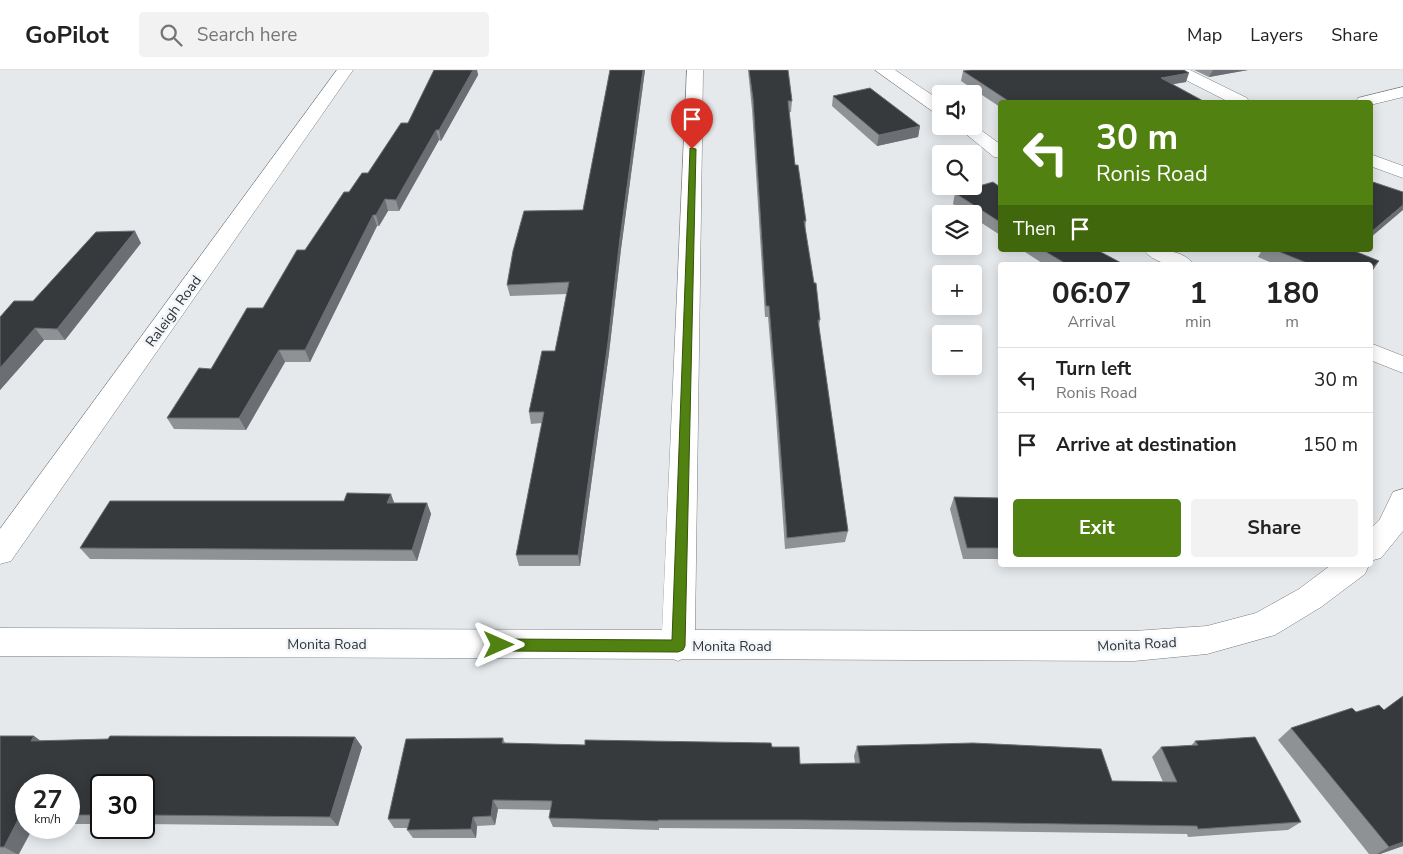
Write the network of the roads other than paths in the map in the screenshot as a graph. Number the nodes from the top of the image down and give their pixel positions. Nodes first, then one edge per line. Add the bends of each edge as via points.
1 (345, 70) edge
2 (695, 70) edge
3 (884, 70) edge
4 (1178, 70) edge
5 (1403, 92) edge
6 (1237, 100) edge
7 (1372, 100) edge
8 (932, 102) edge
9 (976, 135) edge
10 (998, 152) edge
11 (1373, 161) edge
12 (1403, 172) edge
13 (1159, 252) edge
14 (1177, 262) edge
15 (1373, 352) edge
16 (1403, 365) edge
17 (1403, 500) edge
18 (1373, 545) edge
19 (0, 552) edge
20 (1351, 567) edge
21 (0, 642) edge
22 (678, 646) junction

1 - 19 street, Raleigh Road
2 - 22 street
3 - 8 street
4 - 6 street
5 - 7 street
9 - 10 street
11 - 12 street
13 - 14 street
15 - 16 street
17 - 18 street via 1392,526
20 - 22 street, Monita Road via 1310,598 1264,625 1207,640 1134,646
21 - 22 street, Monita Road

